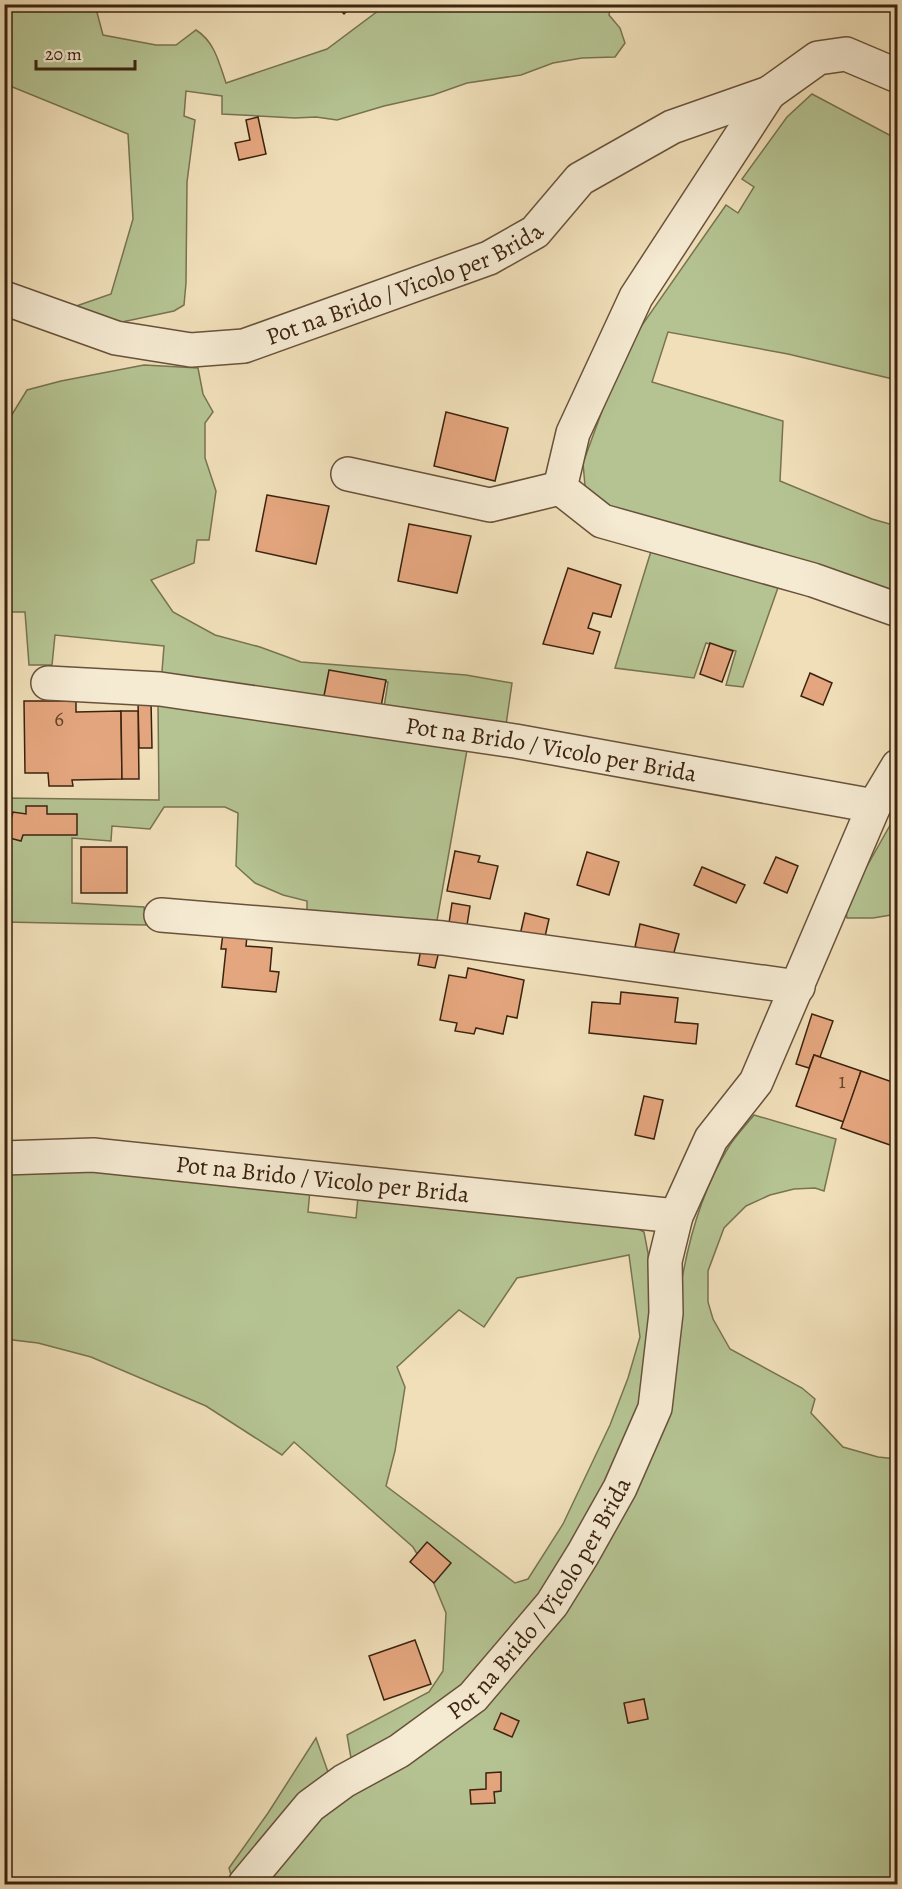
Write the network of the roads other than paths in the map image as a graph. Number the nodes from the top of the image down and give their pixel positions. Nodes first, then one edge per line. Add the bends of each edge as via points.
1 (897, 76) edge
2 (769, 93) junction
3 (4, 298) edge
4 (348, 474) dead end
5 (560, 488) junction
6 (897, 610) edge
7 (48, 683) dead end
8 (897, 766) edge
9 (874, 806) junction
10 (161, 915) dead end
11 (798, 987) junction
12 (4, 1158) edge
13 (676, 1216) junction
14 (245, 1884) edge

1 - 2 street, Pot na Brido / Vicolo per Brida via 846,54 837,55 818,58
2 - 3 street, Pot na Brido / Vicolo per Brida via 672,127 580,179 535,232 489,258 244,346 190,350 116,338
2 - 5 street, Pot na Brido / Vicolo per Brida via 636,297 573,432
4 - 5 street via 490,505
5 - 6 street via 602,521 813,580
7 - 9 street, Pot na Brido / Vicolo per Brida via 160,690 503,740
8 - 9 street, Pot na Brido / Vicolo per Brida
9 - 11 street, Pot na Brido / Vicolo per Brida
10 - 11 street via 443,938
11 - 13 street, Pot na Brido / Vicolo per Brida via 756,1082 711,1139
12 - 13 street, Pot na Brido / Vicolo per Brida via 93,1155
13 - 14 street, Pot na Brido / Vicolo per Brida via 665,1261 666,1313 655,1408 620,1488 552,1604 473,1697 399,1751 344,1781 310,1806

